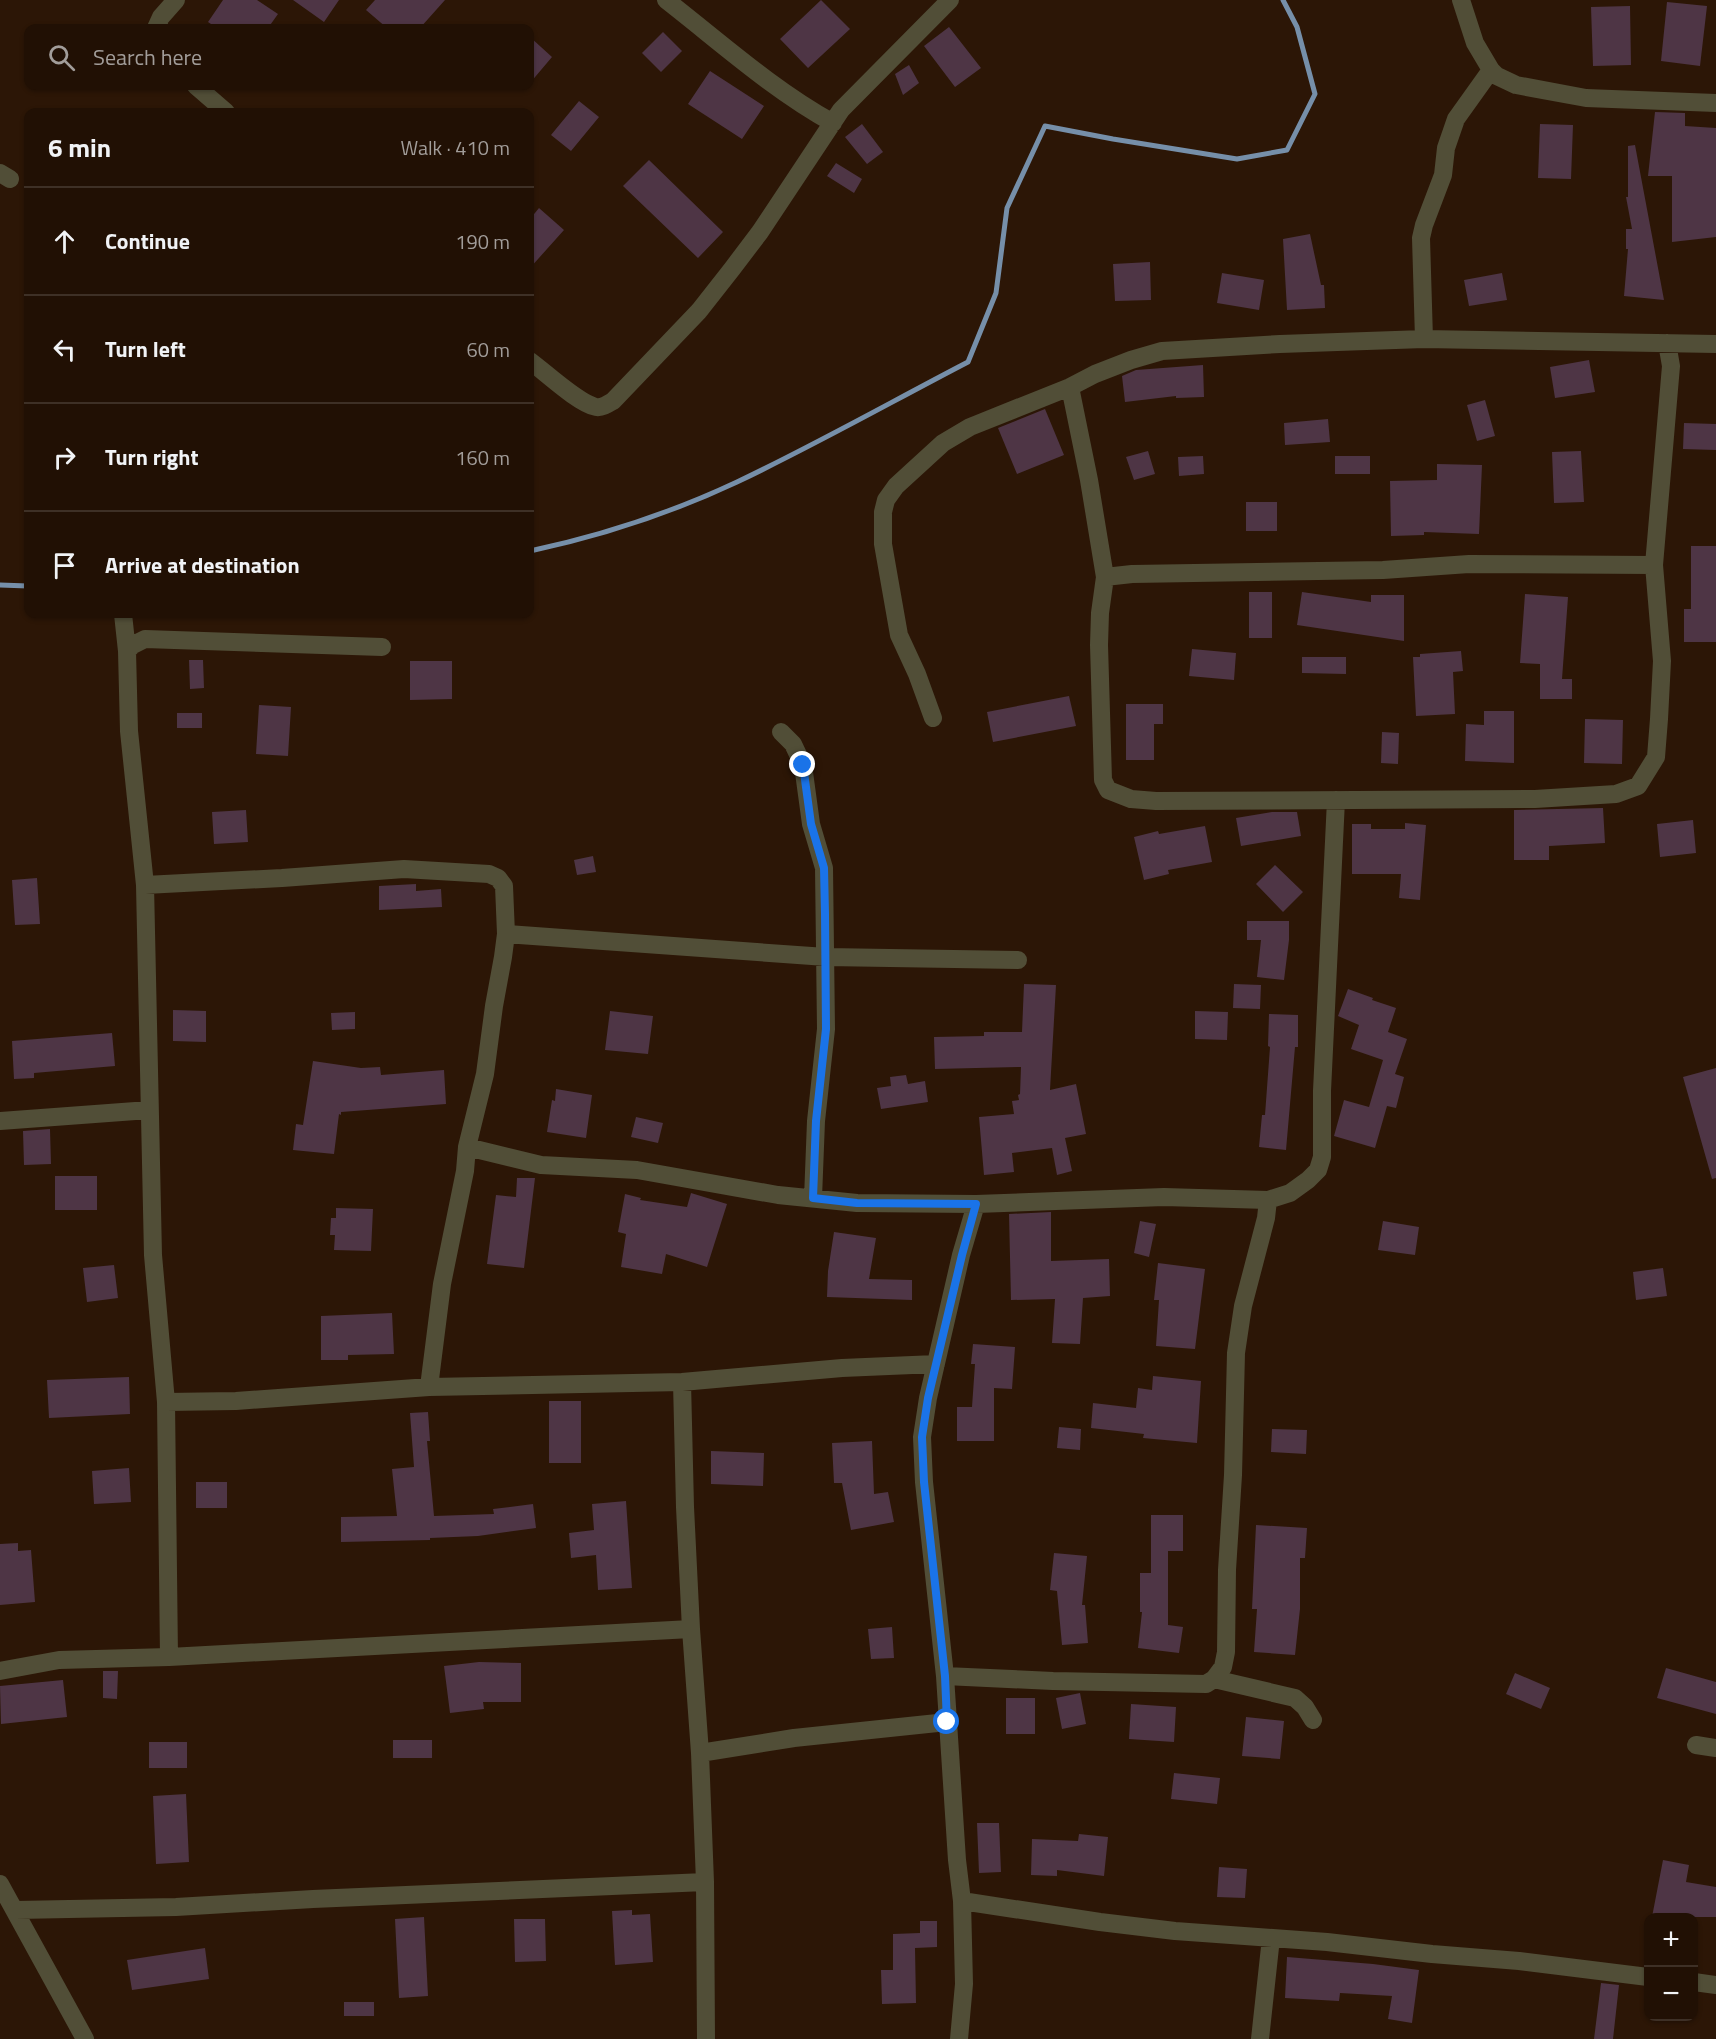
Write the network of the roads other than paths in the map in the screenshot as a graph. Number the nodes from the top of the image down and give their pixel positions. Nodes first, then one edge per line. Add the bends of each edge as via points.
1 (176, 0) edge
2 (666, 0) edge
3 (950, 0) edge
4 (1461, 0) edge
5 (158, 24) edge
6 (1491, 70) junction
7 (200, 90) edge
8 (1716, 103) edge
9 (221, 108) edge
10 (833, 123) junction
11 (1424, 339) junction
12 (1667, 343) junction
13 (1716, 344) edge
14 (534, 364) edge
15 (1070, 387) junction
16 (1654, 565) junction
17 (1105, 577) junction
18 (123, 618) edge
19 (382, 647) dead end
20 (127, 651) junction
21 (933, 718) dead end
22 (782, 732) dead end
23 (1336, 800) junction
24 (145, 885) junction
25 (506, 934) junction
26 (826, 957) junction
27 (1018, 960) dead end
28 (149, 1110) junction
29 (0, 1121) edge
30 (467, 1147) junction
31 (813, 1198) junction
32 (1268, 1200) junction
33 (976, 1204) junction
34 (936, 1364) junction
35 (682, 1382) junction
36 (429, 1387) junction
37 (166, 1402) junction
38 (691, 1629) junction
39 (169, 1657) junction
40 (0, 1671) edge
41 (945, 1676) junction
42 (1214, 1679) junction
43 (1313, 1720) dead end
44 (947, 1722) junction
45 (1695, 1745) dead end
46 (1716, 1748) edge
47 (700, 1753) junction
48 (705, 1882) junction
49 (0, 1884) edge
50 (962, 1901) junction
51 (16, 1910) junction
52 (1271, 1938) junction
53 (1644, 1977) edge
54 (1698, 1983) edge
55 (1716, 1985) edge
56 (85, 2039) edge
57 (706, 2039) edge
58 (959, 2039) edge
59 (1260, 2039) edge

1 - 5 street
2 - 10 street via 784,92
3 - 10 street
4 - 6 street via 1475,42
6 - 8 street via 1516,85 1586,98
6 - 11 street via 1456,119 1446,148 1443,175 1422,232
7 - 9 street
10 - 14 street via 760,232 699,311 614,401 597,407 584,402
11 - 12 street
11 - 15 street via 1162,351
12 - 13 street
12 - 16 street via 1671,366
15 - 17 street
15 - 21 street via 970,427 943,443 886,500 883,544 899,635
16 - 17 street via 1469,564
16 - 23 street via 1662,661 1659,719 1656,757 1638,786 1616,794 1535,799
17 - 23 street via 1099,645 1103,780 1108,790 1131,800
18 - 20 street
19 - 20 street via 146,639
20 - 24 street via 129,731
22 - 26 street via 803,765 811,824 824,868
23 - 32 street via 1322,1157 1318,1170 1308,1180 1290,1193
24 - 25 street via 404,869 489,874 504,886
24 - 28 street
25 - 26 street
25 - 30 street via 485,1074
26 - 27 street
26 - 31 street via 826,1029
28 - 29 street
28 - 37 street via 153,1255
30 - 31 street via 541,1165 637,1170
30 - 36 street via 442,1284
31 - 33 street via 857,1203
32 - 33 street via 1164,1197
32 - 42 street via 1236,1353 1226,1652 1223,1667
33 - 34 street
34 - 35 street
34 - 41 street via 923,1448
35 - 36 street
35 - 38 street
36 - 37 street
37 - 39 street
38 - 39 street
38 - 47 street
39 - 40 street via 58,1660
41 - 42 street via 1175,1684 1206,1684
41 - 44 street
42 - 43 street via 1295,1698
44 - 47 street via 794,1738
44 - 50 street
45 - 46 street
47 - 48 street
48 - 51 street via 176,1907
48 - 57 street
49 - 51 street
50 - 52 street via 1175,1931
50 - 58 street via 964,1984
51 - 56 street
52 - 53 street
52 - 59 street
54 - 55 street

